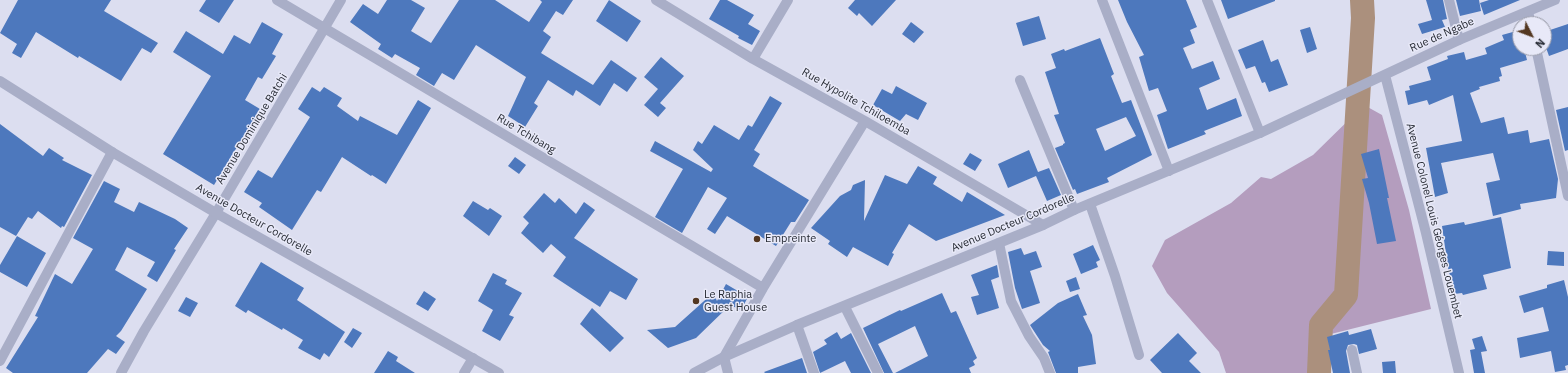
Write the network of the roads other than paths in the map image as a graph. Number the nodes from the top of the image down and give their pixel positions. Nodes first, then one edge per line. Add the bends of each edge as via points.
1 (277, 0) edge
2 (341, 0) edge
3 (656, 0) edge
4 (788, 0) edge
5 (1102, 0) edge
6 (1207, 0) edge
7 (1449, 0) edge
8 (1555, 0) edge
9 (1528, 12) junction
10 (1529, 16) edge
11 (325, 29) junction
12 (1459, 40) junction
13 (1538, 56) edge
14 (753, 59) junction
15 (1385, 75) junction
16 (1020, 80) dead end
17 (0, 81) edge
18 (1341, 94) joint
19 (865, 121) junction
20 (1260, 133) junction
21 (112, 152) junction
22 (1169, 171) junction
23 (1568, 196) edge
24 (1090, 204) junction
25 (1074, 210) junction
26 (216, 213) junction
27 (1044, 225) junction
28 (999, 243) junction
29 (763, 288) junction
30 (845, 307) junction
31 (797, 325) junction
32 (1352, 350) dead end
33 (1139, 355) dead end
34 (724, 357) junction
35 (473, 358) junction
36 (0, 362) edge
37 (121, 373) edge
38 (464, 373) edge
39 (499, 373) edge
40 (694, 373) edge
41 (728, 373) edge
42 (814, 373) edge
43 (878, 373) edge
44 (1050, 373) edge
45 (1358, 373) edge
46 (1459, 373) edge

1 - 11 street, Rue Tchibang
2 - 11 street, Avenue Dominique Batchi
3 - 14 street, Rue Hypolite Tchiloemba
4 - 14 street
5 - 22 street
6 - 20 street
7 - 12 street
8 - 9 street, Rue de Ngabe
9 - 10 street
9 - 12 street, Rue de Ngabe
11 - 26 street, Avenue Dominique Batchi
11 - 29 street, Rue Tchibang
12 - 15 street, Rue de Ngabe
13 - 23 street
14 - 19 street, Rue Hypolite Tchiloemba
15 - 18 street, Rue de Ngabe
15 - 46 street, Avenue Colonel Louis Géorges Louembet
16 - 25 street
17 - 21 street, Avenue Docteur Cordorelle
18 - 20 street, Avenue Docteur Cordorelle
19 - 27 street, Rue Hypolite Tchiloemba
19 - 29 street
20 - 22 street, Avenue Docteur Cordorelle
21 - 26 street, Avenue Docteur Cordorelle
21 - 36 street
22 - 24 street, Avenue Docteur Cordorelle
24 - 25 street, Avenue Docteur Cordorelle
24 - 33 street
25 - 27 street, Avenue Docteur Cordorelle
26 - 35 street, Avenue Docteur Cordorelle
26 - 37 street, Avenue Dominique Batchi
27 - 28 street, Avenue Docteur Cordorelle
28 - 30 street, Avenue Docteur Cordorelle
28 - 44 street via 1011,301
29 - 34 street
30 - 31 street, Avenue Docteur Cordorelle
30 - 43 street
31 - 34 street, Avenue Docteur Cordorelle
31 - 42 street
32 - 45 street
34 - 40 street, Avenue Docteur Cordorelle
34 - 41 street
35 - 38 street
35 - 39 street, Avenue Docteur Cordorelle

